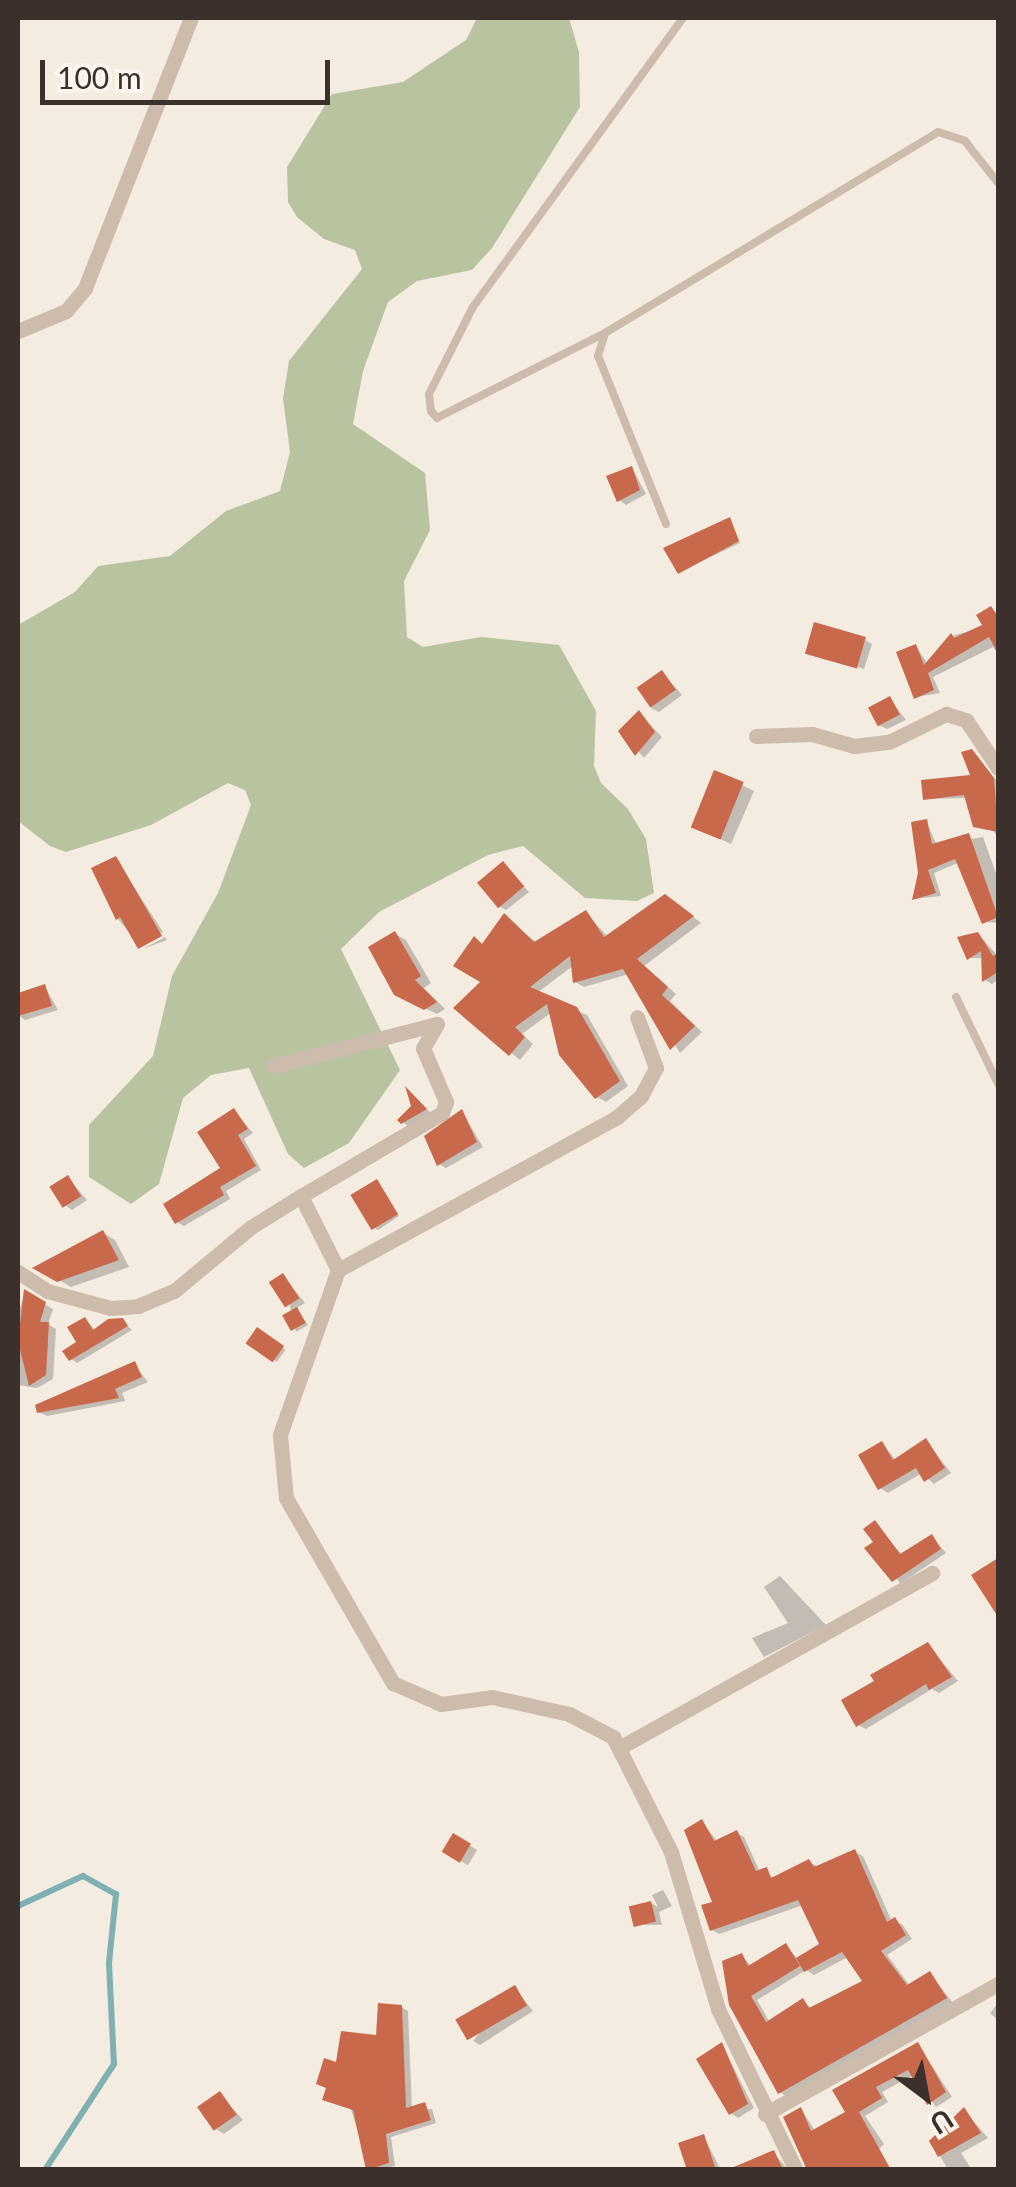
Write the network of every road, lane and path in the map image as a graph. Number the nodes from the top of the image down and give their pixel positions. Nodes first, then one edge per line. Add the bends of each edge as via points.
1 (683, 18) edge
2 (187, 19) edge
3 (998, 183) edge
4 (18, 332) edge
5 (605, 333) junction
6 (666, 524) dead end
7 (756, 736) dead end
8 (998, 768) edge
9 (956, 997) dead end
10 (638, 1017) dead end
11 (274, 1066) dead end
12 (998, 1084) edge
13 (300, 1196) junction
14 (338, 1270) junction
15 (18, 1272) edge
16 (932, 1573) dead end
17 (619, 1748) junction
18 (998, 1984) edge
19 (765, 2114) junction
20 (796, 2170) edge

1 - 5 lane via 474,307 430,394 431,411 437,418
2 - 4 street via 86,288 66,311
3 - 5 lane via 965,141 938,132
5 - 6 lane via 598,356
7 - 8 street via 812,734 854,746 889,742 946,714 966,720
9 - 12 lane
10 - 14 street via 656,1068 641,1096 617,1117
11 - 13 street via 437,1024 423,1048 446,1102 442,1113
13 - 14 street
13 - 15 street via 174,1291 138,1306 111,1308 47,1292
14 - 17 street via 280,1435 279,1461 286,1498 372,1650 393,1683 416,1697 441,1704 492,1698 569,1714 613,1737
16 - 17 street
17 - 19 street via 670,1852 718,2009
18 - 19 street
19 - 20 street

